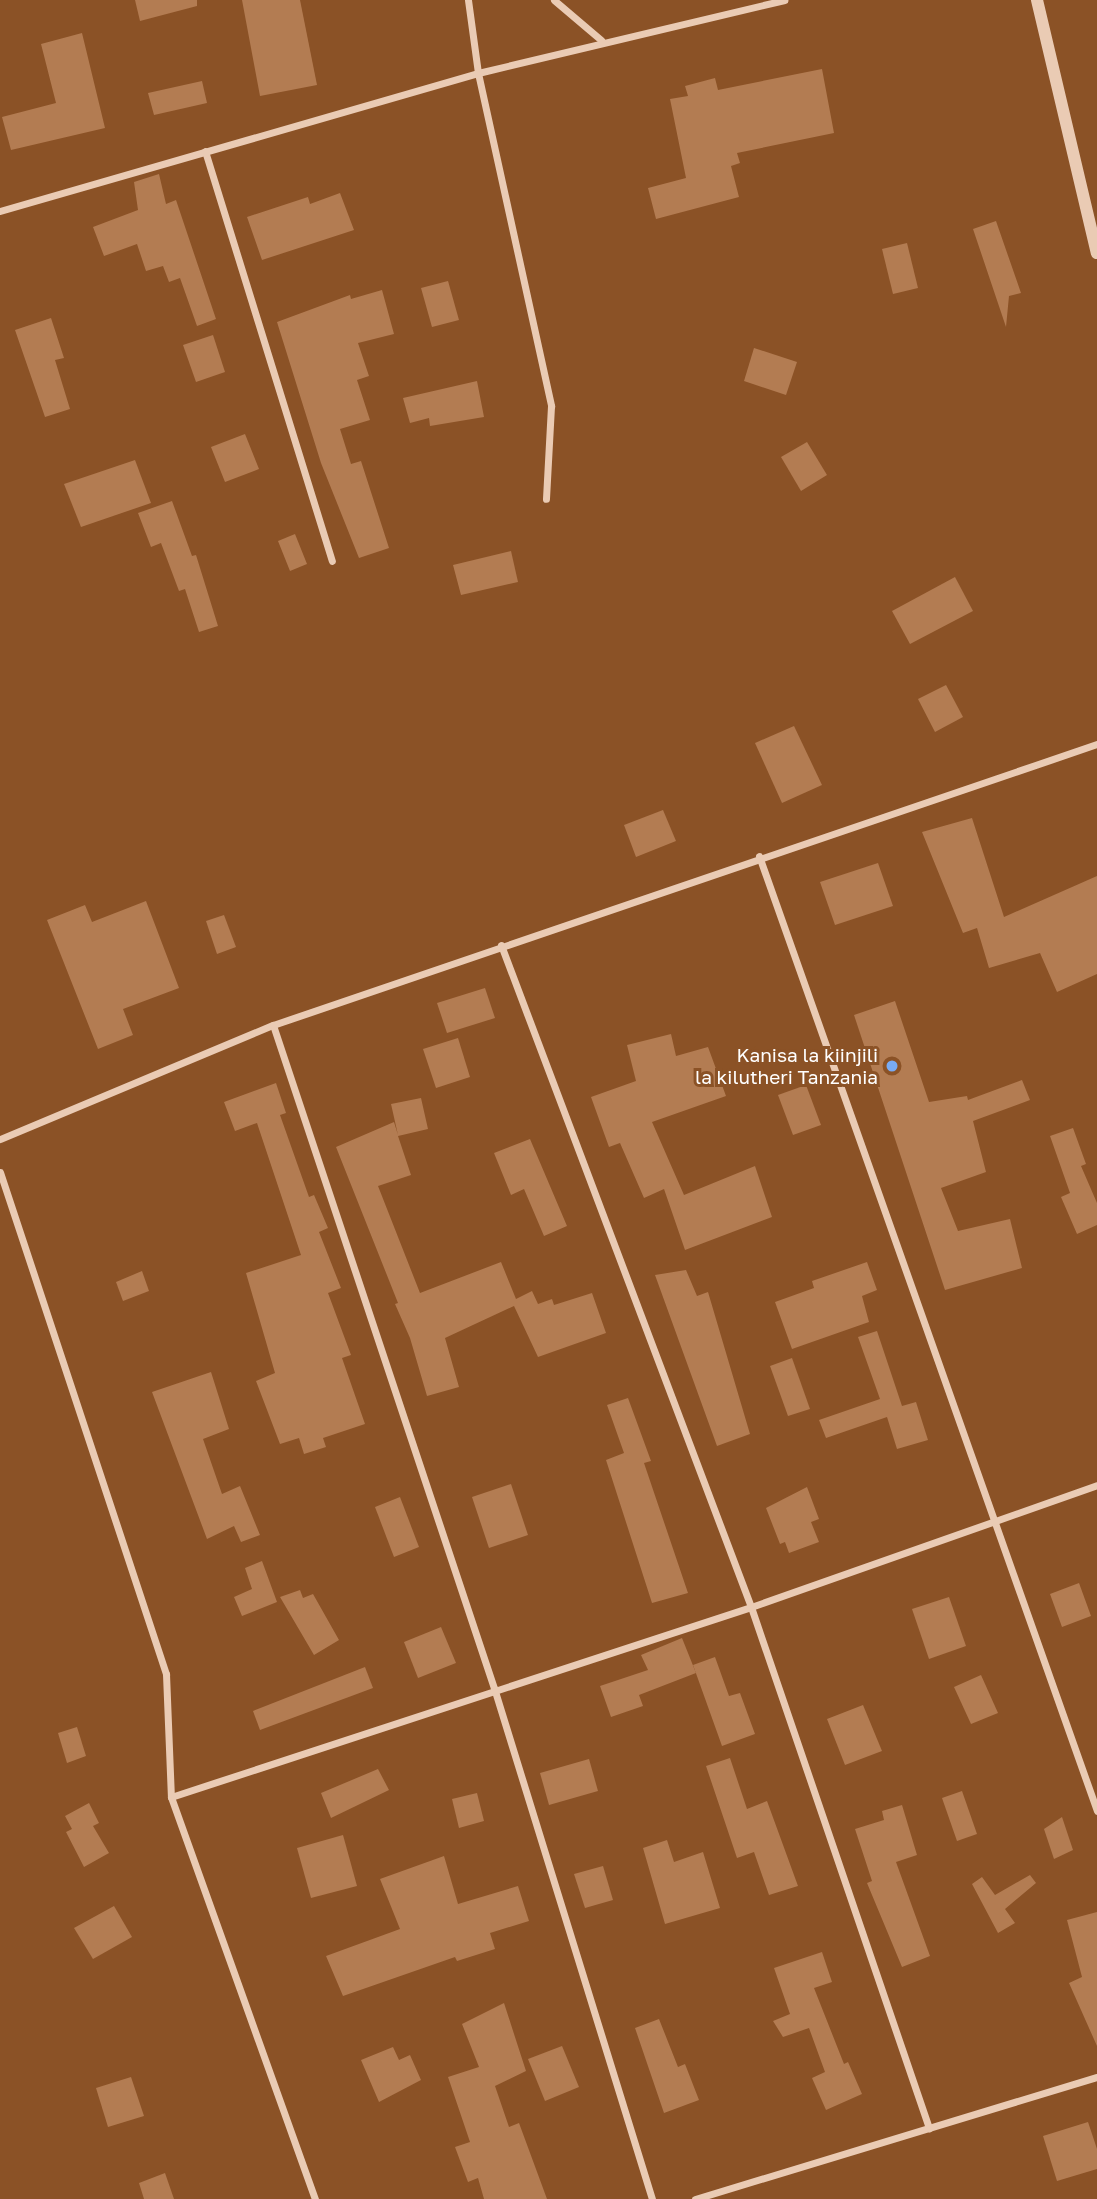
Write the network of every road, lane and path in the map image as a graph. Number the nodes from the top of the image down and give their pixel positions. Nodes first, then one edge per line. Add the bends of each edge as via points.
1 (468, 0) edge
2 (554, 0) edge
3 (784, 0) edge
4 (1037, 0) edge
5 (601, 40) junction
6 (478, 73) junction
7 (205, 151) junction
8 (0, 211) edge
9 (1097, 253) edge
10 (546, 499) dead end
11 (332, 561) dead end
12 (1097, 744) edge
13 (758, 856) junction
14 (501, 946) junction
15 (273, 1025) junction
16 (0, 1139) edge
17 (0, 1172) edge
18 (1097, 1485) edge
19 (994, 1520) junction
20 (751, 1607) junction
21 (494, 1688) junction
22 (170, 1797) junction
23 (1097, 1811) edge
24 (1097, 2077) edge
25 (929, 2128) junction
26 (315, 2199) edge
27 (652, 2199) edge
28 (695, 2199) edge

1 - 6 street
2 - 5 street
3 - 5 street
4 - 9 street
5 - 6 street
6 - 7 street
6 - 10 street via 551,406
7 - 8 street
7 - 11 street
12 - 13 street
13 - 14 street
13 - 19 street
14 - 15 street
14 - 20 street
15 - 16 street
15 - 21 street
17 - 22 street via 166,1674
18 - 19 street
19 - 20 street
19 - 23 street
20 - 21 street
20 - 25 street
21 - 22 street
21 - 27 street
22 - 26 street
24 - 25 street
25 - 28 street

